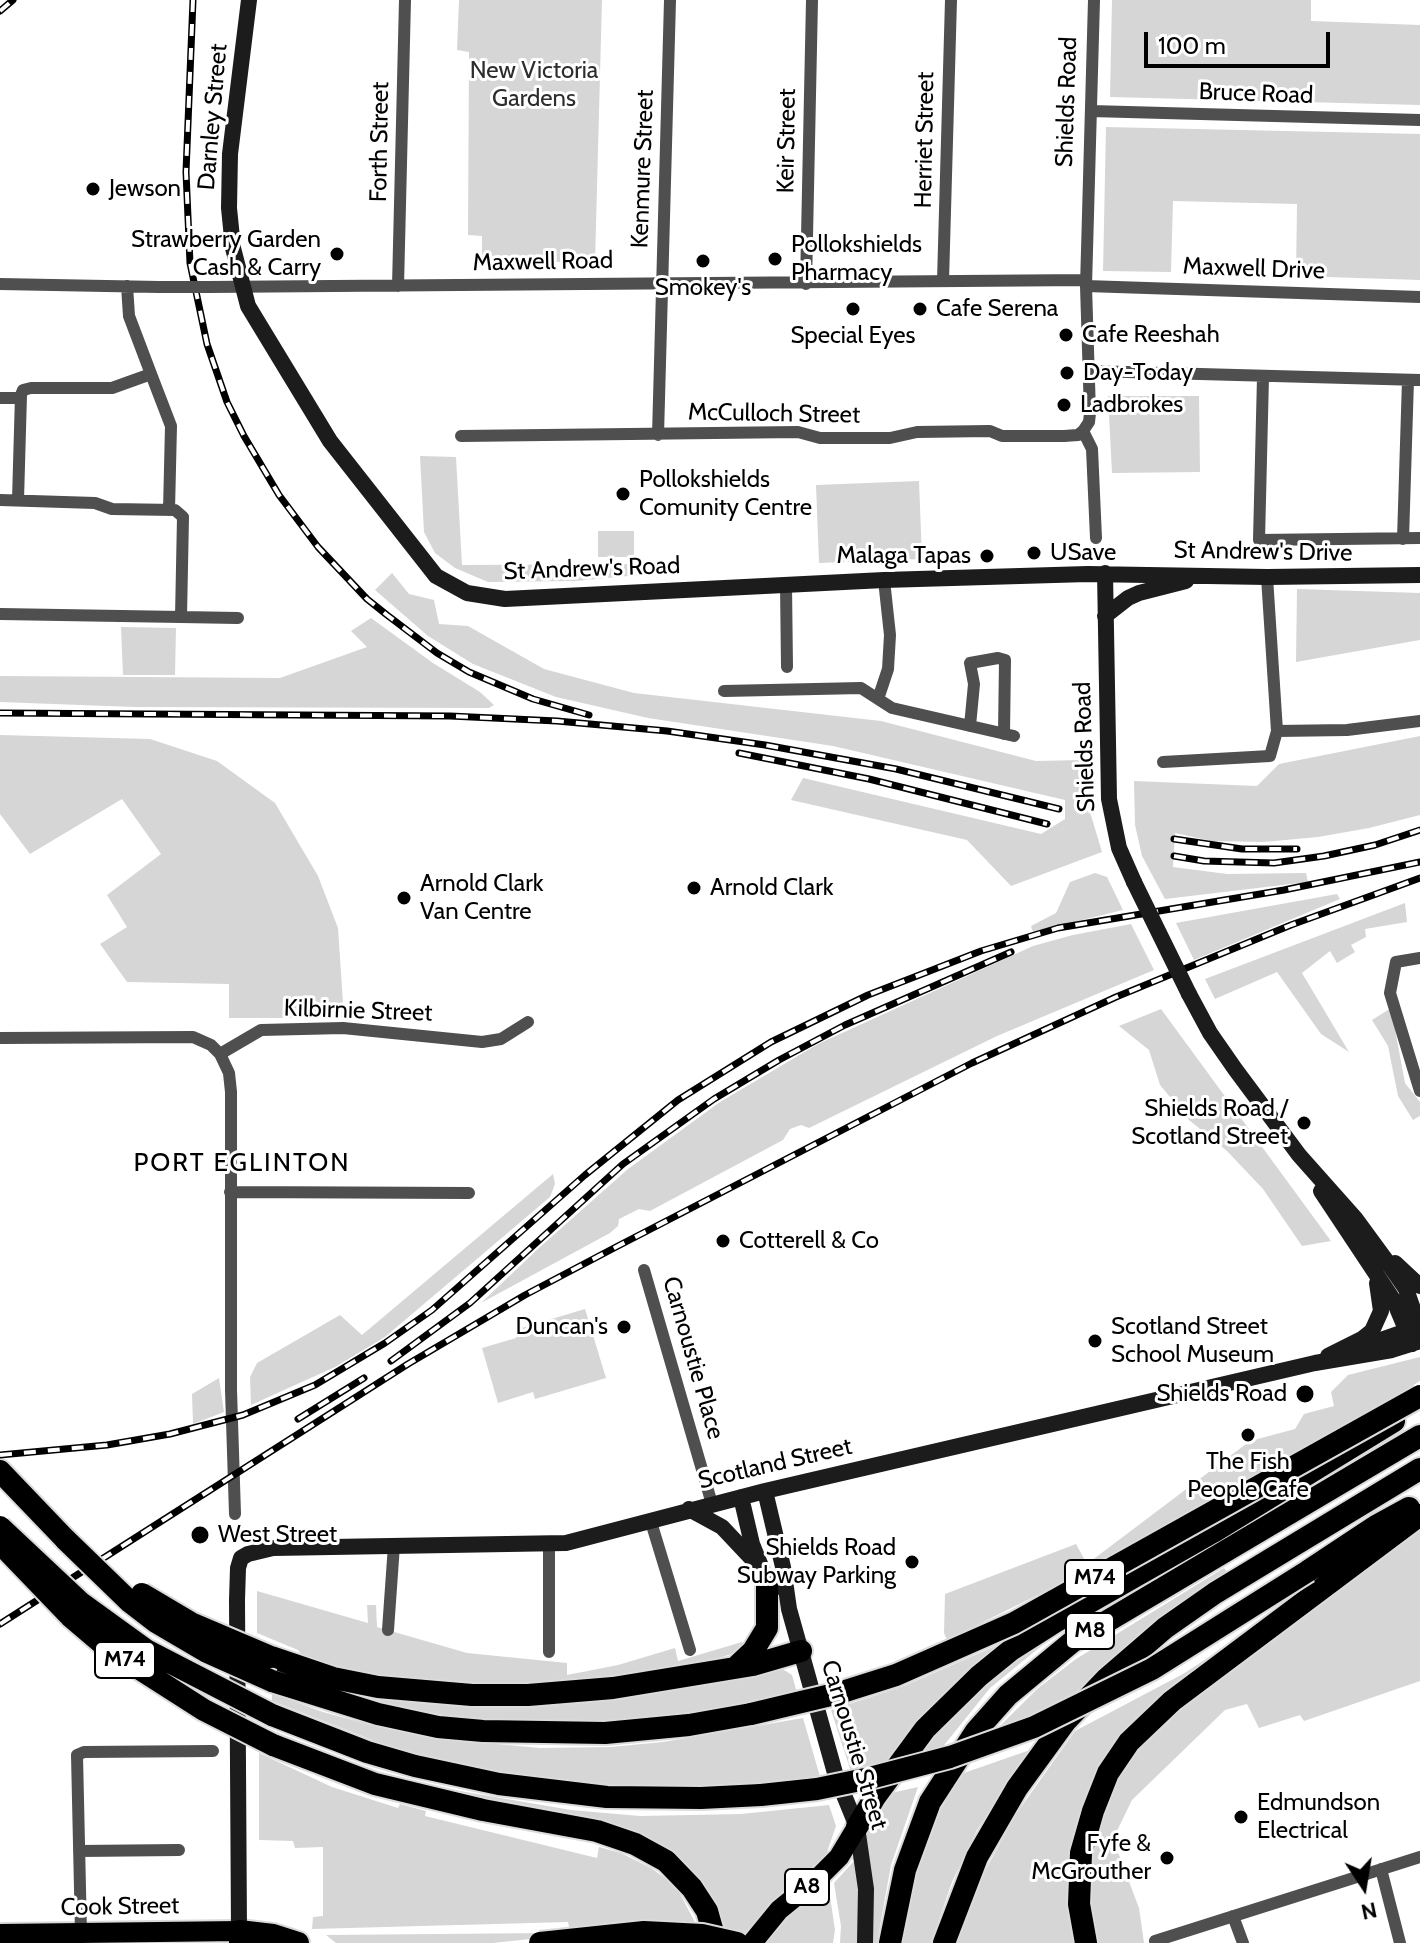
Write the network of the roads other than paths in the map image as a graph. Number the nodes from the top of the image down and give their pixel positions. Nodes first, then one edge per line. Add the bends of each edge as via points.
1 (249, 0) edge
2 (405, 0) edge
3 (670, 0) edge
4 (812, 0) edge
5 (951, 0) edge
6 (1094, 0) edge
7 (1091, 111) junction
8 (1420, 120) edge
9 (943, 281) junction
10 (661, 282) junction
11 (1086, 283) junction
12 (0, 284) edge
13 (806, 284) junction
14 (242, 285) junction
15 (127, 286) junction
16 (398, 286) junction
17 (1420, 297) edge
18 (1090, 371) junction
19 (151, 374) junction
20 (1263, 377) junction
21 (1414, 380) edge
22 (0, 398) edge
23 (20, 398) junction
24 (1083, 431) junction
25 (658, 435) junction
26 (461, 436) dead end
27 (0, 500) edge
28 (18, 500) junction
29 (169, 510) junction
30 (1096, 538) dead end
31 (1420, 538) edge
32 (1403, 539) junction
33 (1105, 573) junction
34 (1420, 575) edge
35 (1215, 576) junction
36 (1267, 577) junction
37 (884, 580) junction
38 (786, 585) junction
39 (0, 614) edge
40 (1105, 616) junction
41 (181, 617) junction
42 (238, 618) dead end
43 (787, 667) dead end
44 (724, 691) dead end
45 (878, 699) junction
46 (1420, 721) edge
47 (970, 726) junction
48 (1277, 731) junction
49 (1163, 762) dead end
50 (1420, 958) edge
51 (528, 1022) dead end
52 (0, 1038) edge
53 (220, 1054) junction
54 (1420, 1091) edge
55 (1299, 1155) junction
56 (230, 1192) junction
57 (469, 1193) dead end
58 (1379, 1249) junction
59 (644, 1270) dead end
60 (1374, 1270) junction
61 (1420, 1286) edge
62 (1416, 1333) edge
63 (1315, 1363) junction
64 (1420, 1396) edge
65 (1420, 1405) edge
66 (1420, 1436) edge
67 (1420, 1469) edge
68 (0, 1471) edge
69 (765, 1491) junction
70 (741, 1497) junction
71 (712, 1504) junction
72 (689, 1509) junction
73 (1412, 1513) edge
74 (235, 1514) dead end
75 (651, 1522) junction
76 (0, 1527) edge
77 (66, 1540) junction
78 (0, 1543) edge
79 (394, 1545) junction
80 (549, 1545) junction
81 (765, 1576) junction
82 (789, 1609) junction
83 (388, 1630) dead end
84 (690, 1650) dead end
85 (801, 1651) junction
86 (549, 1652) dead end
87 (737, 1666) junction
88 (213, 1751) dead end
89 (857, 1827) junction
90 (179, 1850) dead end
91 (79, 1851) junction
92 (1420, 1857) edge
93 (1381, 1869) junction
94 (1233, 1916) junction
95 (0, 1934) edge
96 (239, 1937) edge
97 (81, 1938) edge
98 (1155, 1941) dead end
99 (298, 1943) edge
100 (540, 1943) edge
101 (716, 1943) edge
102 (737, 1943) edge
103 (752, 1943) edge
104 (865, 1943) edge
105 (890, 1943) edge
106 (944, 1943) edge
107 (1086, 1943) edge
108 (1243, 1943) edge
109 (1400, 1943) edge

1 - 14 street, Darnley Street via 230,154 229,208
2 - 16 street, Forth Street
3 - 10 street, Kenmure Street
4 - 13 street, Keir Street
5 - 9 street, Herriet Street
6 - 7 street, Shields Road
7 - 8 street, Bruce Road
7 - 11 street, Shields Road
9 - 11 street, Maxwell Road
9 - 13 street, Maxwell Road
10 - 13 street, Maxwell Road
10 - 16 street, Maxwell Road
10 - 25 street, Kenmure Street
11 - 17 street, Maxwell Drive
11 - 18 street, Shields Road
12 - 15 street, Maxwell Road
14 - 15 street, Maxwell Road, bridge
14 - 16 street, Maxwell Road
14 - 38 street, St Andrew's Road via 248,306 330,441 436,576 467,593 505,599
15 - 19 street via 129,316
18 - 20 street
18 - 24 street, Shields Road via 1090,413
19 - 23 street via 112,388 26,388
19 - 29 street via 171,426
20 - 21 street
20 - 32 street via 1259,540
21 - 32 street
22 - 23 street
23 - 28 street
24 - 25 street, McCulloch Street via 1064,436 917,432 890,438 820,438 798,432
24 - 30 street, Shields Road via 1092,449
25 - 26 street, McCulloch Street
27 - 28 street
28 - 29 street
29 - 41 street via 183,517
31 - 32 street
33 - 35 street, St Andrew's Drive
33 - 37 street, St Andrew's Road
33 - 40 street, Shields Road
34 - 36 street, St Andrew's Drive
35 - 36 street, St Andrew's Drive
35 - 40 street via 1139,593
36 - 48 street
37 - 38 street, St Andrew's Road
37 - 45 street via 890,635 888,669
38 - 43 street
39 - 41 street
40 - 55 street, Shields Road, bridge via 1109,799 1119,848 1210,1033
41 - 42 street
44 - 45 street via 861,688
45 - 47 street via 892,708
46 - 48 street
47 - 47 street via 970,663 1005,660 1009,735
48 - 49 street via 1270,756
50 - 54 street via 1396,962 1390,993
51 - 53 street, Kilbirnie Street via 501,1039 482,1042 343,1028 261,1030
52 - 53 street via 193,1037
53 - 56 street via 231,1092
55 - 58 street, Shields Road
55 - 60 street, Shields Road
56 - 57 street
56 - 74 street
58 - 61 street
58 - 62 street, Shields Road via 1406,1289
59 - 71 street, Carnoustie Place
60 - 62 street, Shields Road
60 - 63 street via 1382,1302 1372,1331
62 - 63 street, Scotland Street via 1392,1350
63 - 69 street, Scotland Street
64 - 77 highway, M74, bridge via 1014,1623 896,1675 839,1693 689,1725 605,1733 483,1731 378,1714 272,1681 207,1652 130,1602
65 - 89 highway, M8 via 1055,1622 979,1676 925,1729
66 - 105 highway, M8 via 1110,1618 1058,1652 1008,1695 976,1731 930,1802 905,1870
67 - 106 highway, M8 via 1215,1593 1106,1679 1065,1722 1017,1788 977,1857
68 - 77 highway, M74
69 - 70 street, Scotland Street
69 - 82 street, Carnoustie Street
70 - 71 street, Scotland Street
70 - 81 street, Carnoustie Street
71 - 72 street, Scotland Street
72 - 75 street, Scotland Street
72 - 81 street, Carnoustie Street via 722,1527
73 - 76 highway, M74, bridge via 1376,1526 1152,1669 1034,1727 870,1778 817,1789 701,1798 607,1797 499,1784 367,1752 272,1715 146,1650 81,1603
73 - 107 highway via 1172,1701 1129,1742 1108,1773 1081,1853 1079,1904
75 - 80 street, Scotland Street
75 - 84 street
77 - 87 highway, M74, bridge via 191,1623 271,1657 378,1687 528,1695
78 - 101 highway, M74, bridge via 110,1650 204,1710 273,1745 375,1784 597,1831 666,1861 707,1911
79 - 80 street, Scotland Street
79 - 83 street
79 - 96 street, Scotland Street via 273,1548 241,1558
80 - 86 street
81 - 82 street, Carnoustie Street
81 - 87 highway via 767,1628
82 - 85 street, Carnoustie Street
85 - 87 highway, M74
85 - 89 street, Carnoustie Street via 835,1773
88 - 91 street via 77,1755
89 - 103 main road, A8 via 839,1857 779,1910
89 - 104 street, Carnoustie Street via 866,1889
90 - 91 street
91 - 97 street
92 - 93 street
93 - 94 street
93 - 109 street
94 - 98 street
94 - 108 street
95 - 97 main road, Cook Street
96 - 97 main road, Cook Street
96 - 99 highway via 273,1935
100 - 102 highway, bridge via 644,1932

